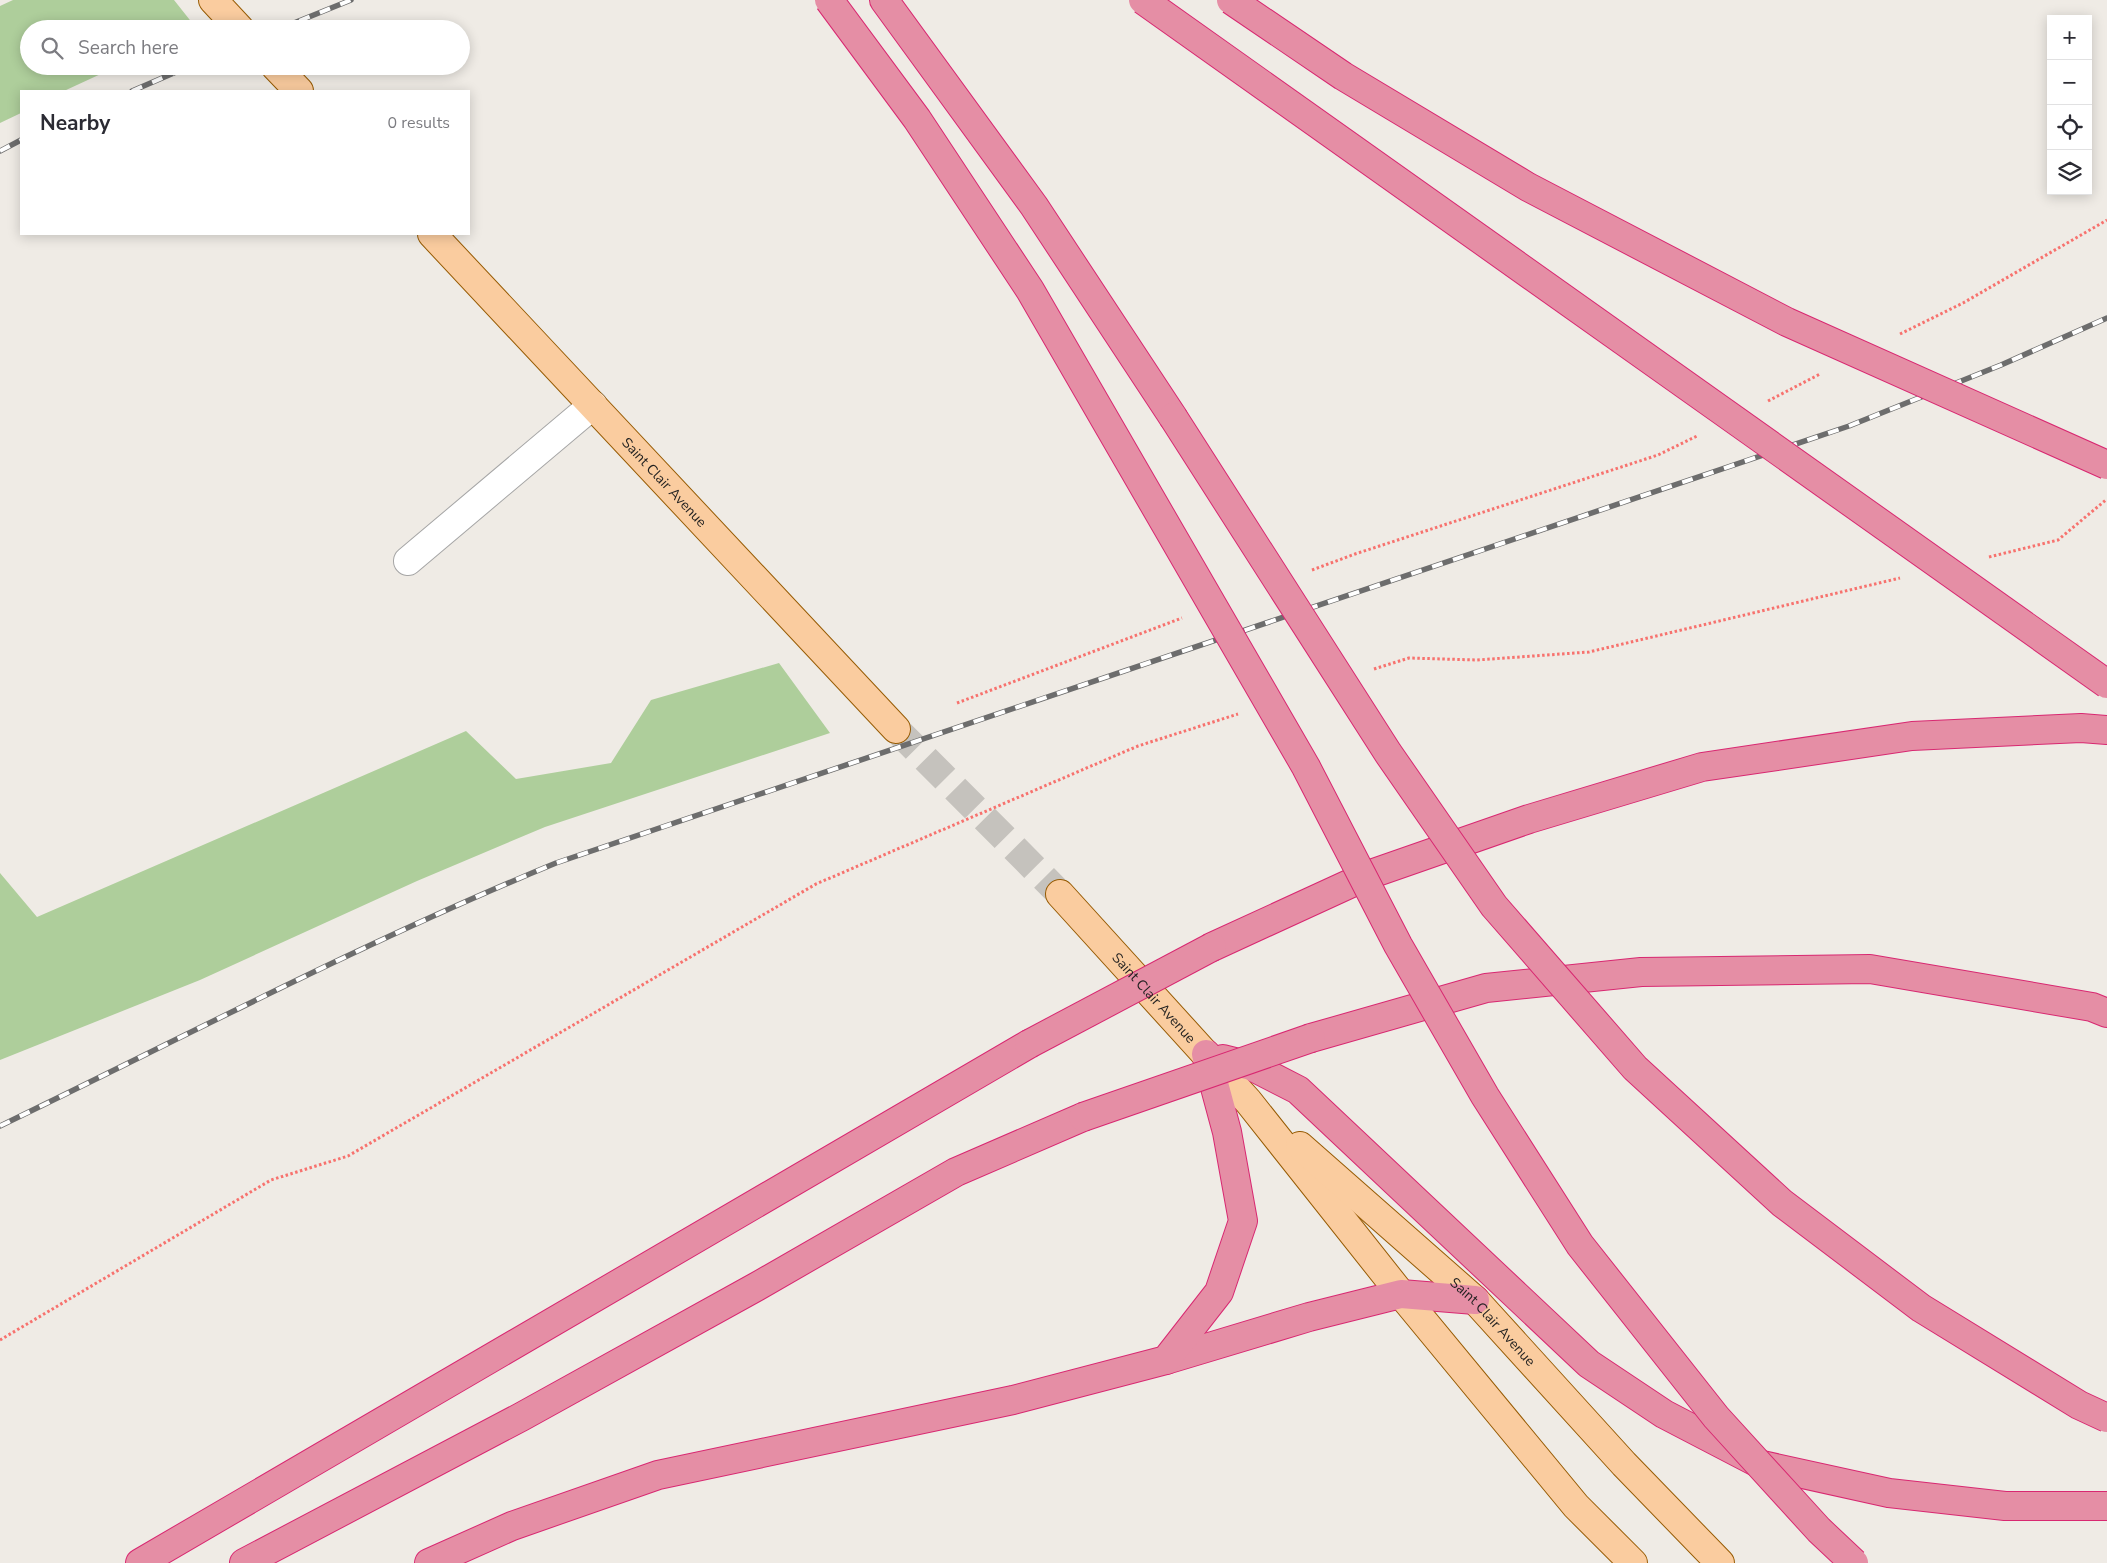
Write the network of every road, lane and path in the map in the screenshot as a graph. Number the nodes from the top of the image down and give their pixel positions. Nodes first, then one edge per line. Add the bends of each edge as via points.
1 (213, 0) edge
2 (829, 0) edge
3 (884, 0) edge
4 (1143, 0) edge
5 (1231, 0) edge
6 (232, 20) edge
7 (284, 75) edge
8 (298, 90) edge
9 (2107, 220) edge
10 (433, 235) edge
11 (1893, 338) dead end
12 (1824, 372) dead end
13 (1763, 403) dead end
14 (593, 405) junction
15 (1702, 434) dead end
16 (2107, 465) edge
17 (2107, 499) edge
18 (1982, 559) dead end
19 (408, 561) dead end
20 (1308, 571) dead end
21 (1906, 577) dead end
22 (1188, 616) dead end
23 (1372, 670) dead end
24 (2107, 684) edge
25 (957, 703) dead end
26 (1241, 713) dead end
27 (896, 729) tunnel mouth
28 (2107, 730) edge
29 (1060, 894) tunnel mouth
30 (2107, 1013) edge
31 (1206, 1054) junction
32 (1248, 1101) junction
33 (1401, 1294) junction
34 (1476, 1300) junction
35 (0, 1340) edge
36 (1166, 1360) junction
37 (2107, 1418) edge
38 (2107, 1506) edge
39 (140, 1563) edge
40 (244, 1563) edge
41 (429, 1563) edge
42 (1633, 1563) edge
43 (1720, 1563) edge
44 (1854, 1563) edge

1 - 6 main road
2 - 44 highway, bridge via 917,119 1030,290 1306,767 1408,962 1485,1096 1580,1245 1716,1417 1819,1530
3 - 37 highway, bridge via 1034,206 1388,753 1494,906 1634,1068 1782,1203 1921,1308 2079,1405
4 - 24 highway, bridge
5 - 16 highway, bridge via 1343,76 1528,187 1787,322
7 - 8 main road
9 - 11 path via 1962,303
10 - 14 main road, Saint Clair Avenue
12 - 13 path
14 - 19 lane
14 - 27 main road, Saint Clair Avenue
15 - 20 path via 1658,456
17 - 18 path via 2058,540
21 - 23 path via 1589,652 1477,660 1409,658
22 - 25 path
26 - 35 path via 1138,746 816,884 348,1156 271,1180
28 - 39 highway, bridge via 2081,728 1912,736 1702,767 1529,819 1371,874 1212,947 1029,1044
29 - 31 main road, Saint Clair Avenue
30 - 40 highway, bridge via 2092,1007 1870,969 1641,972 1486,988 1311,1038 1083,1117 956,1172 521,1417
31 - 32 main road, Saint Clair Avenue
31 - 36 highway via 1227,1132 1243,1221 1219,1292
31 - 38 highway via 1251,1066 1298,1090 1589,1364 1664,1414 1762,1465 1889,1493 2005,1506
32 - 33 main road, Saint Clair Avenue
32 - 34 main road, Saint Clair Avenue
33 - 34 highway
33 - 36 highway via 1309,1317
33 - 42 main road, Saint Clair Avenue via 1576,1506
34 - 43 main road, Saint Clair Avenue via 1624,1464
36 - 41 highway via 1013,1400 658,1475 512,1526

